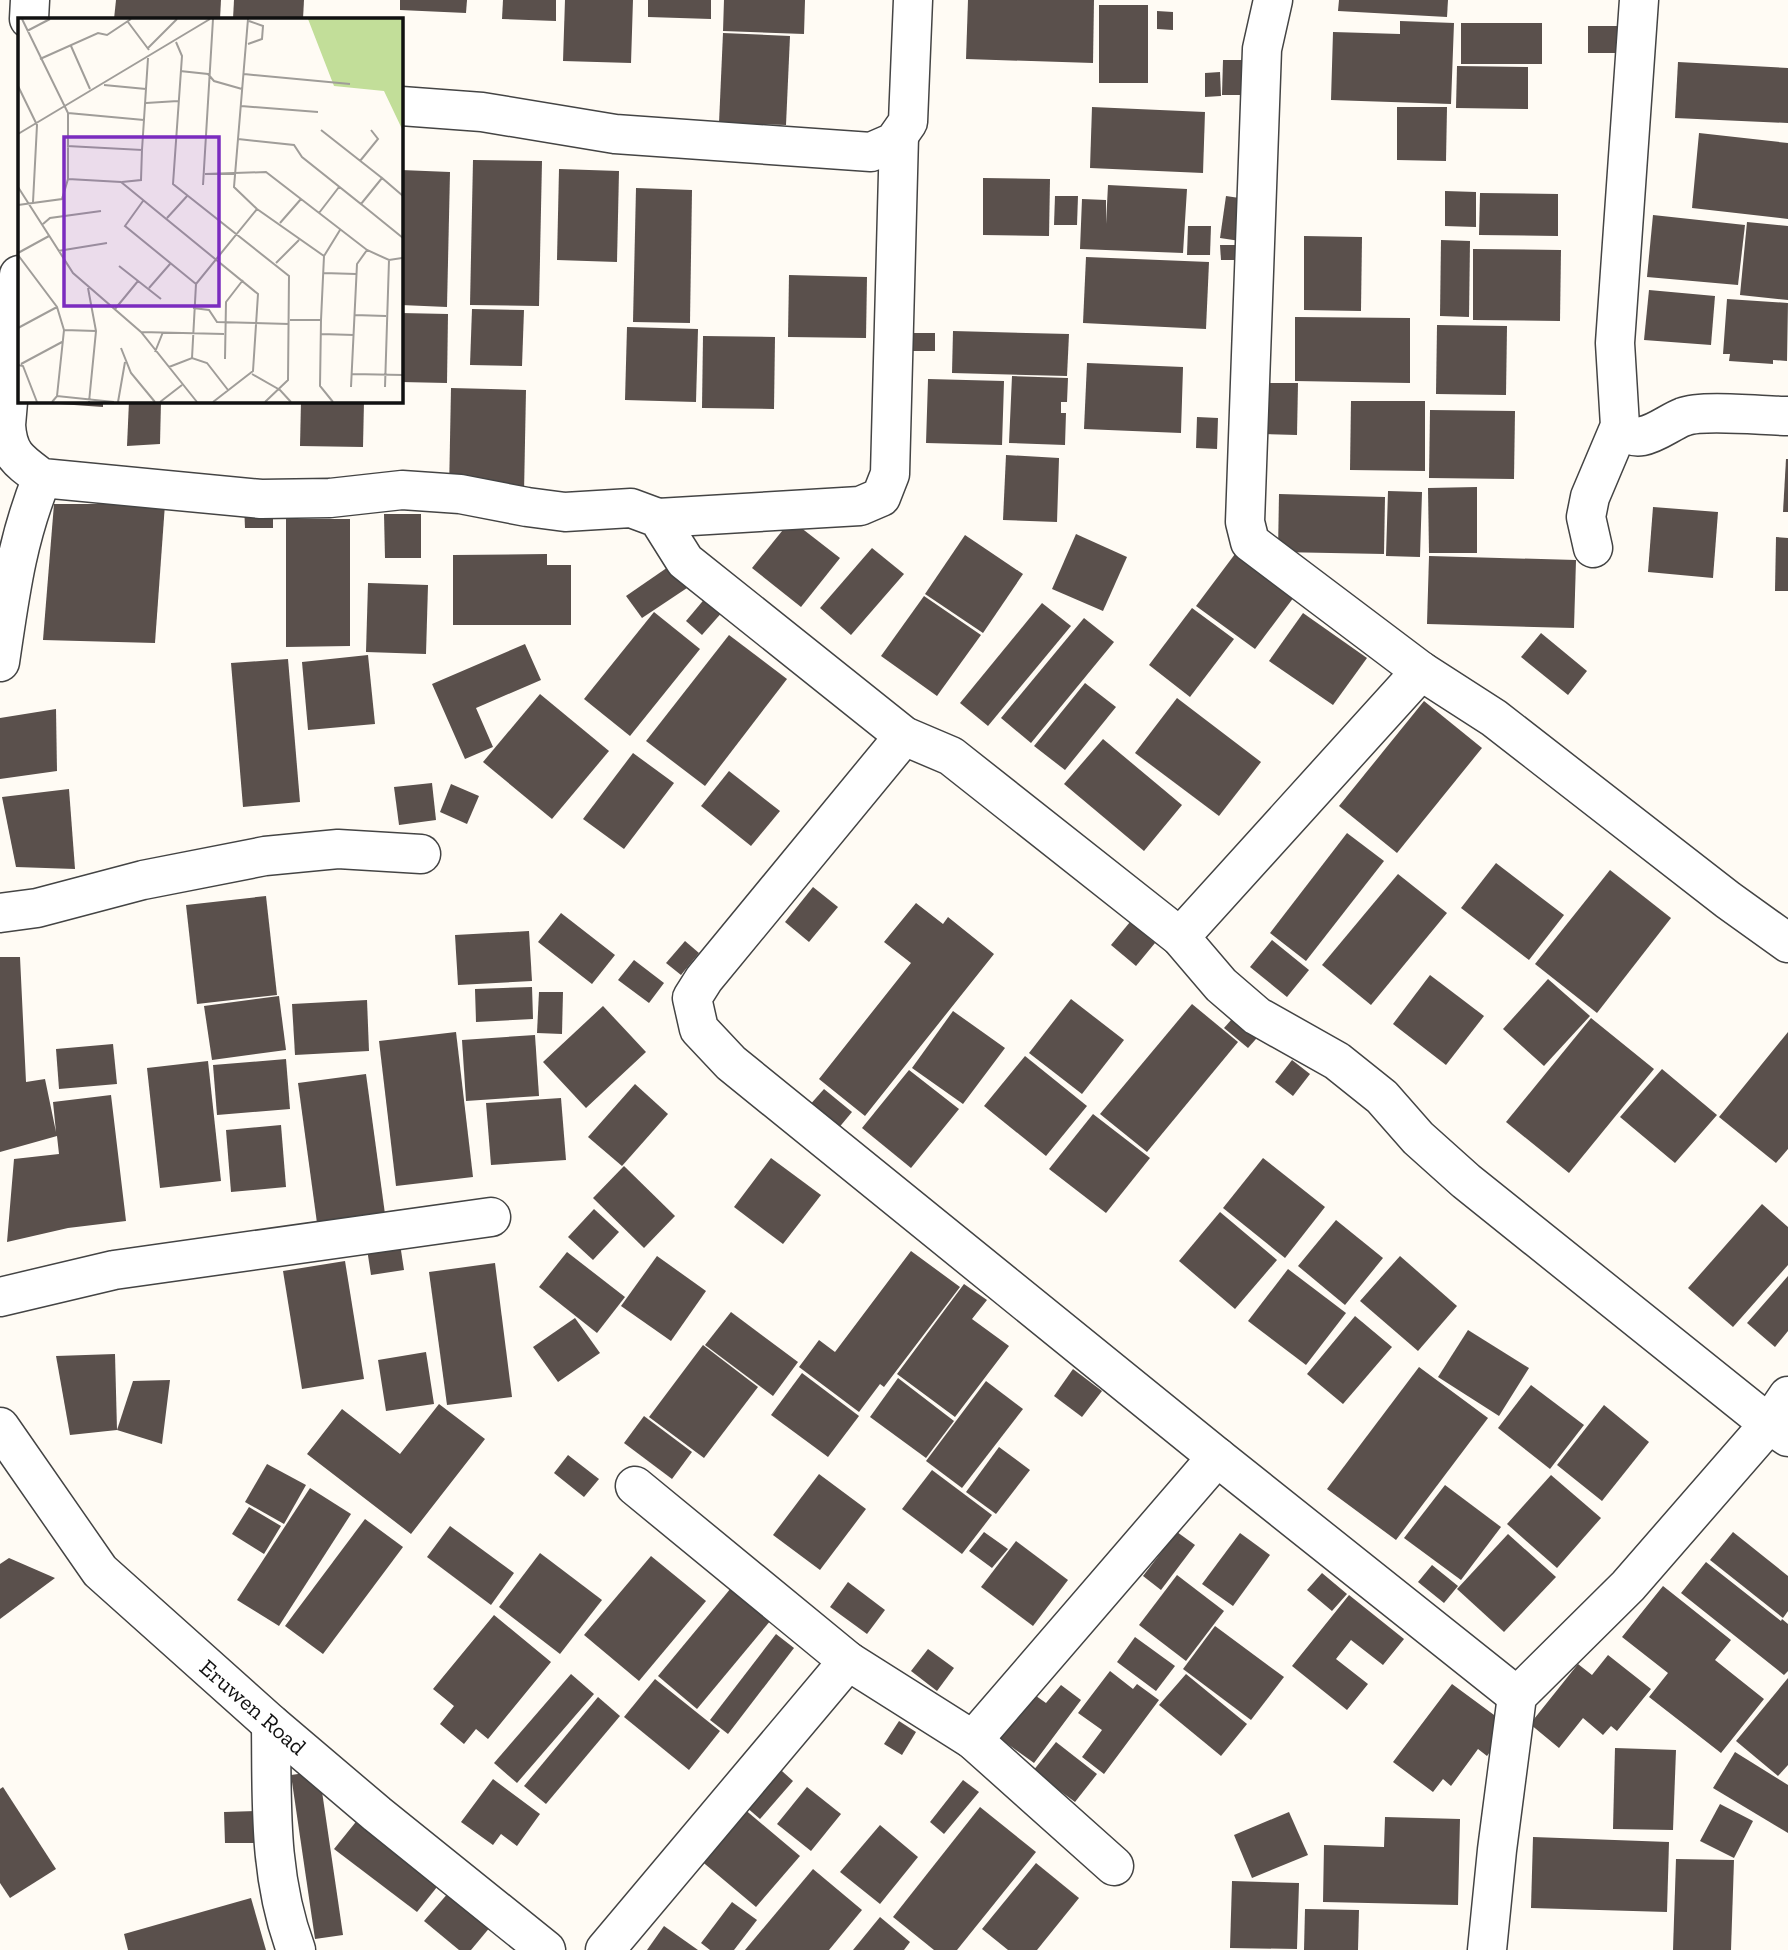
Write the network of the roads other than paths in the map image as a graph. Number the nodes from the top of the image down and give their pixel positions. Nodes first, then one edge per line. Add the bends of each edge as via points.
1 (30, 0) edge
2 (913, 0) edge
3 (1273, 0) edge
4 (1639, 0) edge
5 (29, 18) edge
6 (402, 106) edge
7 (899, 136) junction
8 (18, 287) edge
9 (1788, 416) edge
10 (1620, 426) junction
11 (43, 478) junction
12 (658, 518) junction
13 (1593, 548) dead end
14 (0, 662) edge
15 (1421, 671) junction
16 (904, 736) junction
17 (421, 855) dead end
18 (0, 913) edge
19 (1180, 937) junction
20 (1788, 943) edge
21 (491, 1217) dead end
22 (0, 1297) edge
23 (1782, 1419) edge
24 (0, 1427) edge
25 (1217, 1457) junction
26 (635, 1486) dead end
27 (848, 1661) junction
28 (1517, 1696) junction
29 (271, 1724) junction
30 (973, 1740) junction
31 (1114, 1866) dead end
32 (296, 1950) edge
33 (546, 1950) edge
34 (605, 1950) edge
35 (1488, 1950) edge

1 - 5 street
2 - 7 street via 908,122
3 - 15 street via 1262,49 1245,522 1250,542
4 - 10 street via 1615,343
6 - 7 street via 482,112 615,134 871,152
7 - 12 street via 890,474 881,496 860,506
8 - 11 street via 8,446
9 - 10 street via 1685,416 1650,435 1634,436
10 - 13 street via 1590,496 1586,517
11 - 12 street via 261,499 402,490 460,494 565,512 631,508
11 - 14 street via 14,565
12 - 16 street via 685,561
15 - 19 street
15 - 20 street via 1494,718
16 - 19 street via 951,756
16 - 25 street via 704,979 692,998 699,1029 731,1063
17 - 18 street via 338,849 265,856
19 - 23 street via 1221,985 1257,1016 1337,1061 1382,1097 1418,1138 1466,1181
21 - 22 street via 114,1270
23 - 28 street via 1628,1587
24 - 29 street, Eruwen Road via 100,1571
25 - 28 street
25 - 30 street
26 - 27 street
27 - 30 street
27 - 34 street
28 - 35 street
29 - 32 street via 273,1857
29 - 33 street, Eruwen Road
30 - 31 street

